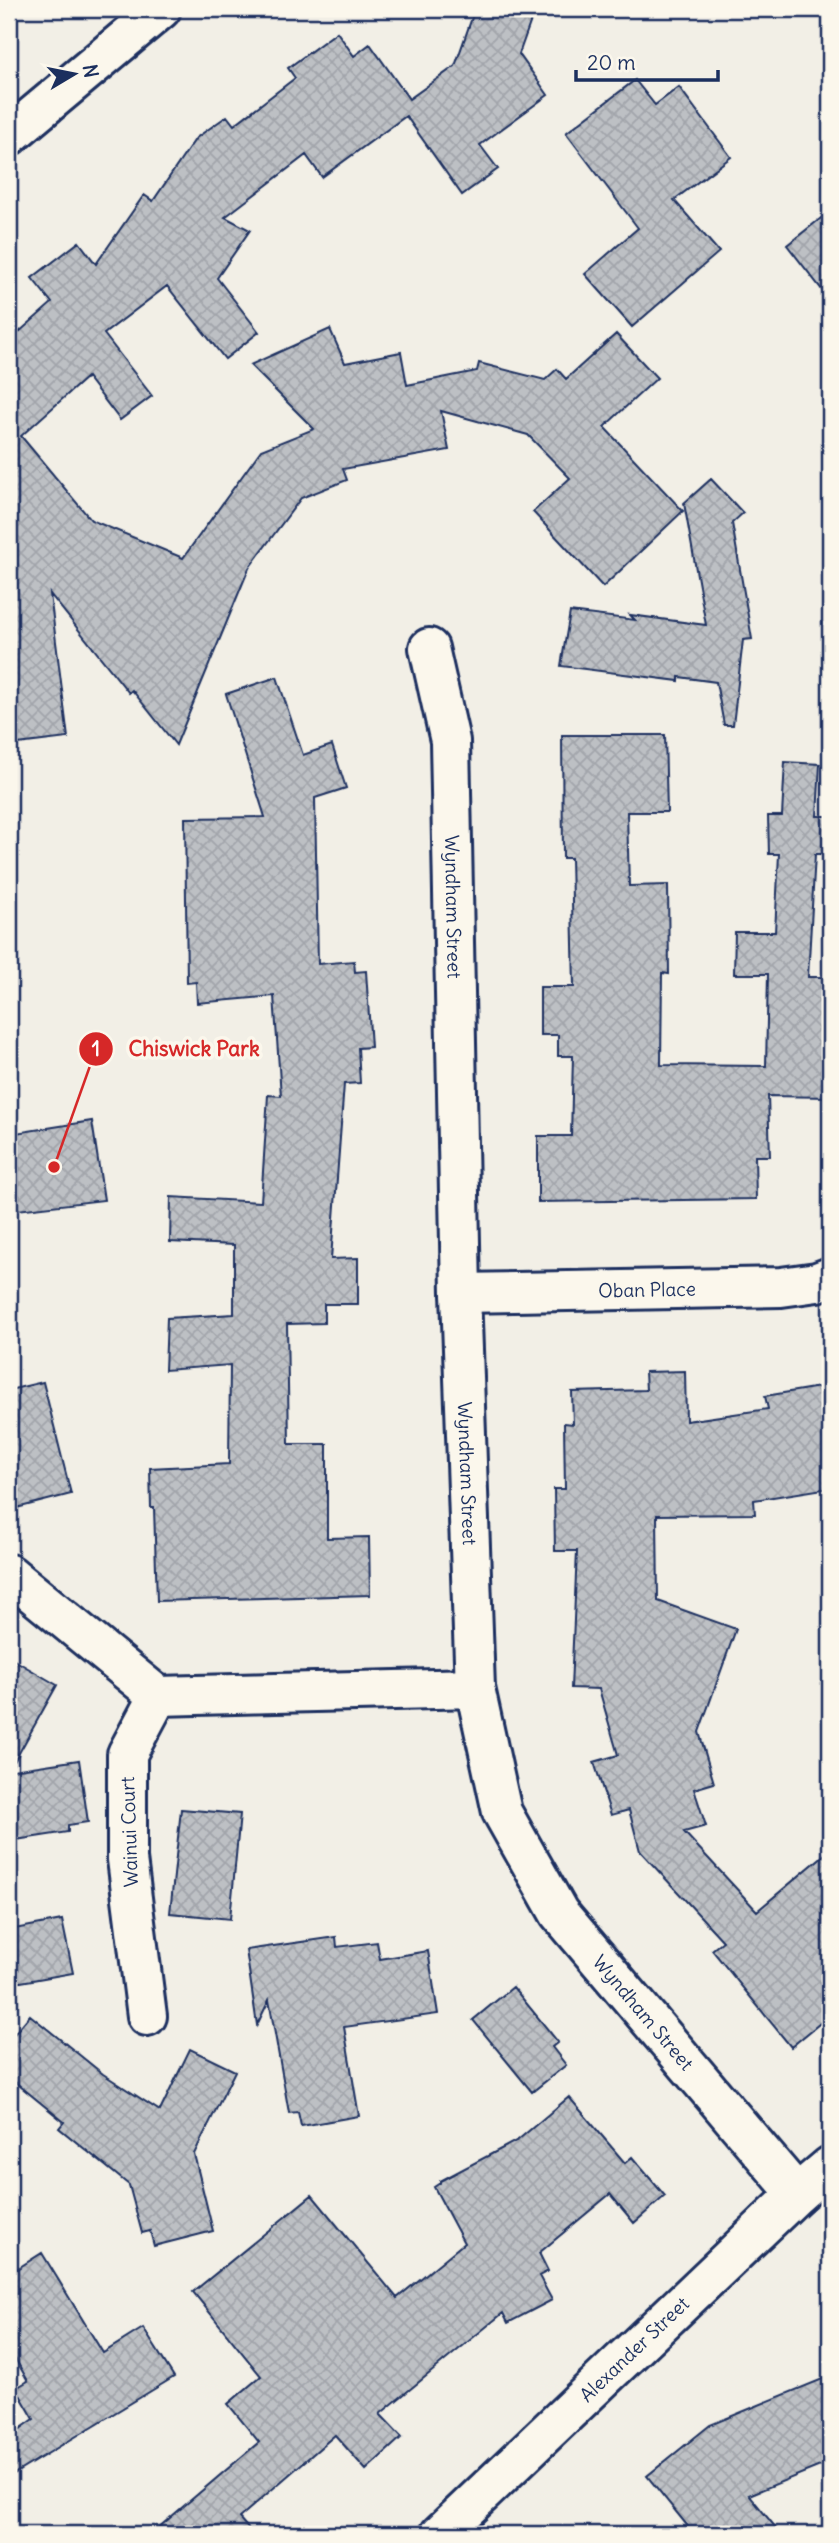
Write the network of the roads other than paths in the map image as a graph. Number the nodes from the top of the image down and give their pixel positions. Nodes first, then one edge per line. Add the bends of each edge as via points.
1 (161, 9) edge
2 (9, 136) edge
3 (429, 648) dead end
4 (830, 1277) edge
5 (461, 1293) junction
6 (9, 1574) edge
7 (475, 1688) junction
8 (158, 1696) junction
9 (147, 2016) dead end
10 (830, 2166) edge
11 (797, 2194) junction
12 (440, 2534) edge

1 - 2 street
3 - 5 street, Wyndham Street via 450,741
4 - 5 street, Oban Place via 781,1287
5 - 7 street, Wyndham Street
6 - 8 street
7 - 8 street
7 - 11 street, Wyndham Street via 502,1812 559,1913
8 - 9 street, Wainui Court via 127,1754 127,1859
10 - 11 street, Alexander Street
11 - 12 street, Alexander Street

